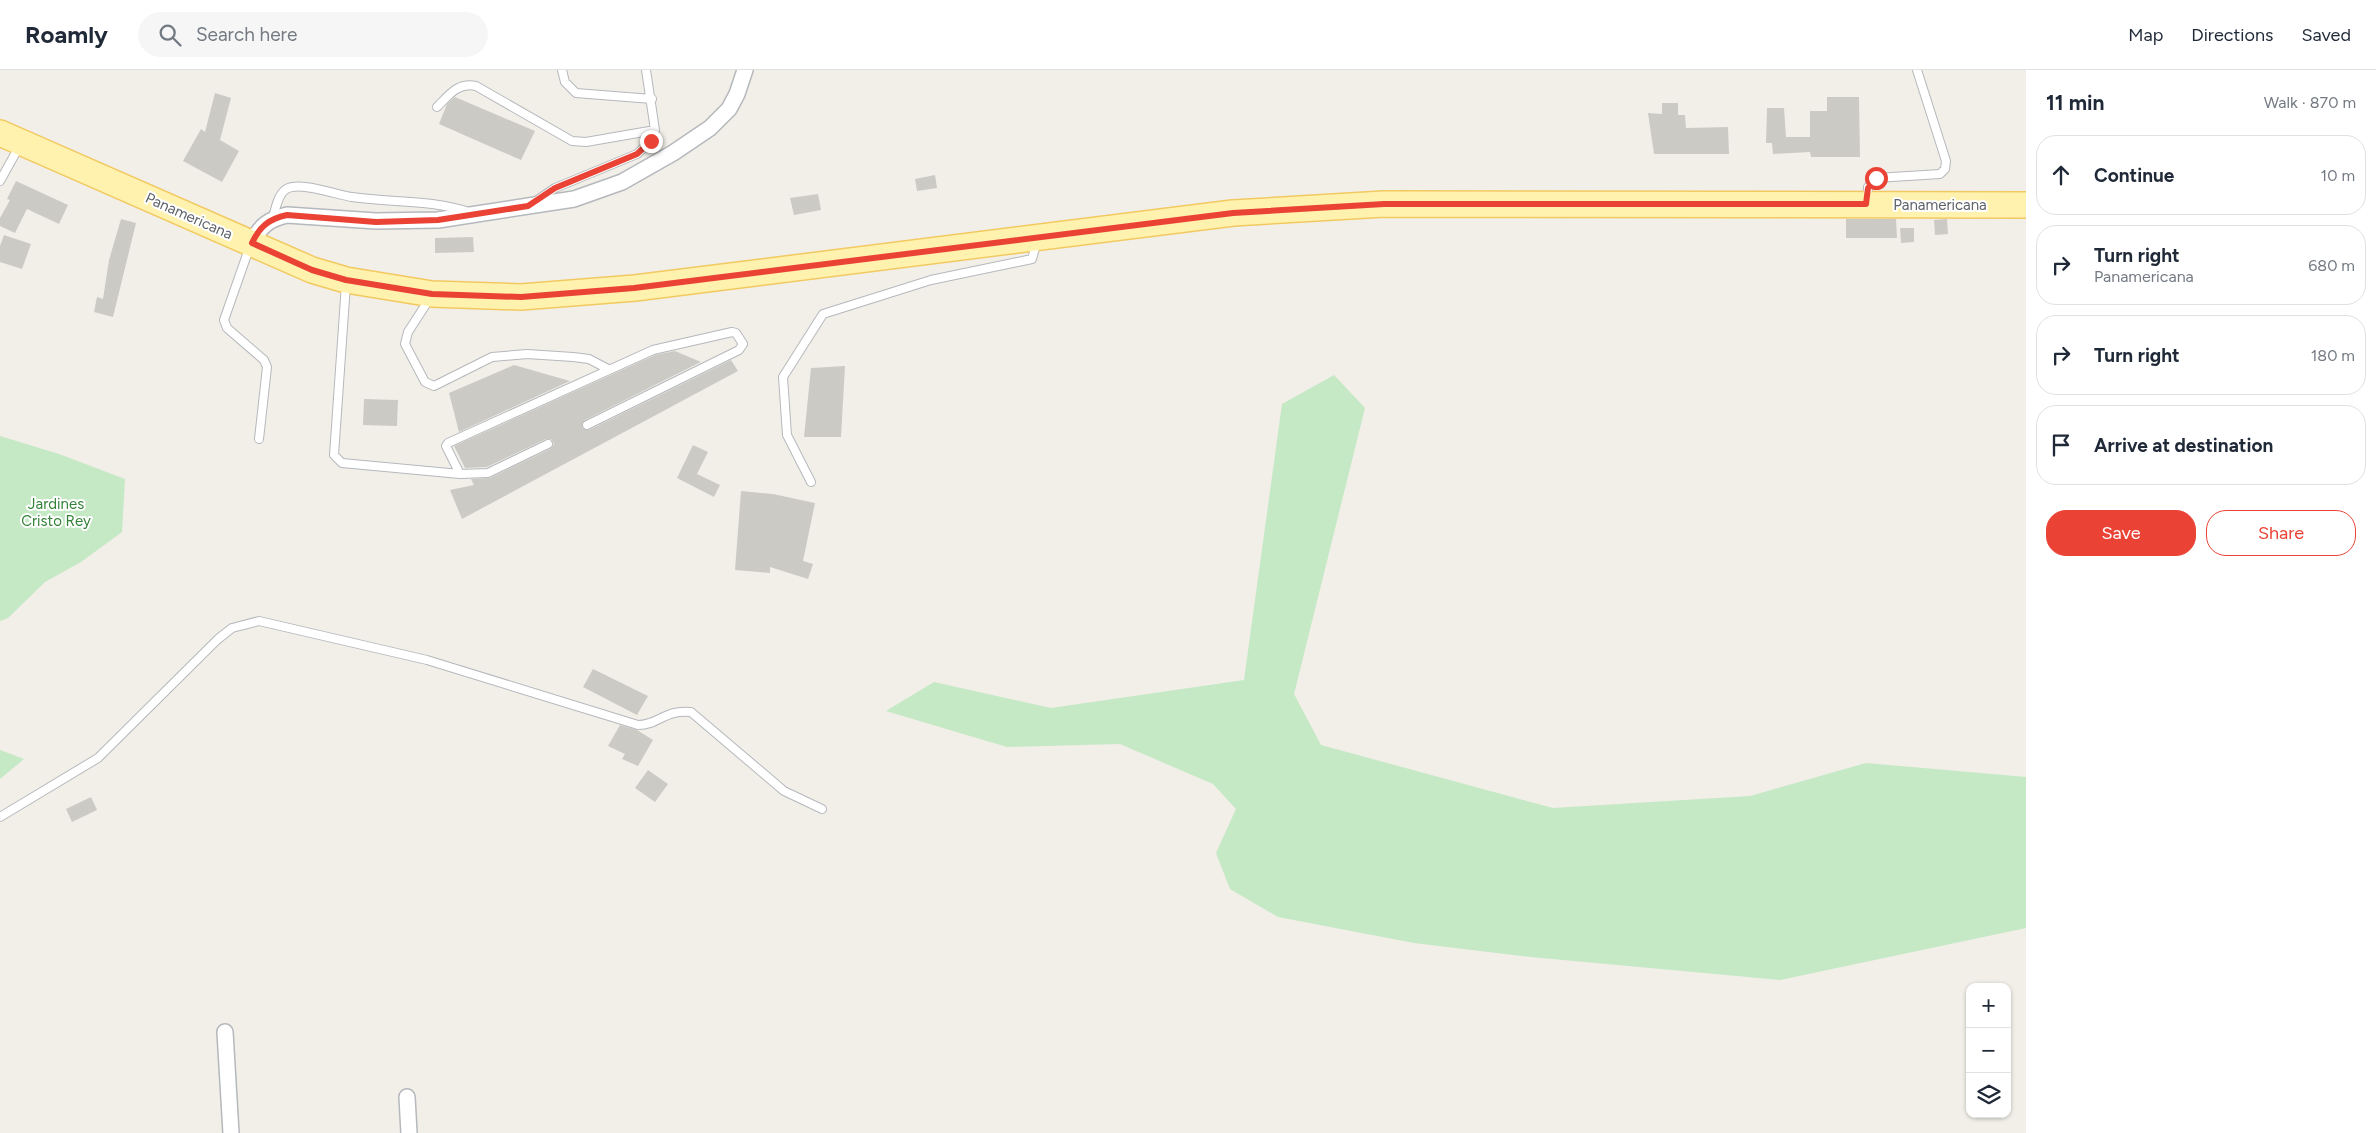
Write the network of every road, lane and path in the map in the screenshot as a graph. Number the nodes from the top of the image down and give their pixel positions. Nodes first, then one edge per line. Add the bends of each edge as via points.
1 (562, 70) edge
2 (646, 70) edge
3 (745, 70) edge
4 (1917, 70) edge
5 (652, 99) junction
6 (437, 107) dead end
7 (655, 130) junction
8 (11, 138) edge
9 (0, 181) edge
10 (1866, 204) junction
11 (2026, 205) edge
12 (528, 206) junction
13 (474, 214) junction
14 (273, 218) junction
15 (1038, 236) junction
16 (252, 243) junction
17 (346, 280) junction
18 (432, 294) junction
19 (608, 369) junction
20 (587, 425) dead end
21 (259, 439) dead end
22 (548, 444) dead end
23 (460, 474) junction
24 (811, 482) dead end
25 (822, 809) dead end
26 (0, 817) edge
27 (225, 1032) dead end
28 (407, 1097) dead end
29 (231, 1133) edge
30 (409, 1133) edge

1 - 5 lane via 565,82 576,93
2 - 5 lane
3 - 12 street via 729,109 710,128 673,153 622,182 574,199
4 - 10 lane via 1946,162 1945,169 1940,174 1876,178 1868,188
5 - 7 lane
6 - 7 lane via 456,88 468,84 572,141 586,142
7 - 12 lane via 651,141 637,154 555,188
8 - 9 lane
8 - 16 main road, Panamericana
10 - 11 main road, Panamericana
10 - 15 main road, Panamericana via 1384,204 1233,213
12 - 13 street
13 - 14 street via 438,220 376,222 287,215
13 - 14 lane via 446,205 351,197 291,187 282,192
14 - 16 street via 263,224
15 - 18 main road, Panamericana via 634,288 521,297
15 - 24 lane via 1032,259 931,280 823,314 783,377 787,434
16 - 17 main road, Panamericana via 312,270
16 - 21 lane via 224,320 227,328 264,360 267,367
17 - 18 main road, Panamericana
17 - 23 lane via 334,455 342,463
18 - 19 lane via 408,332 405,344 425,382 430,385 434,386 492,356 573,357 589,359
19 - 20 lane via 653,350 726,333 736,333 743,344 739,350
19 - 23 lane via 448,443 446,446
22 - 23 lane via 488,474
25 - 26 lane via 784,791 691,712 678,710 647,725 638,725 427,660 259,621 232,628 218,639 98,758
27 - 29 street
28 - 30 street

